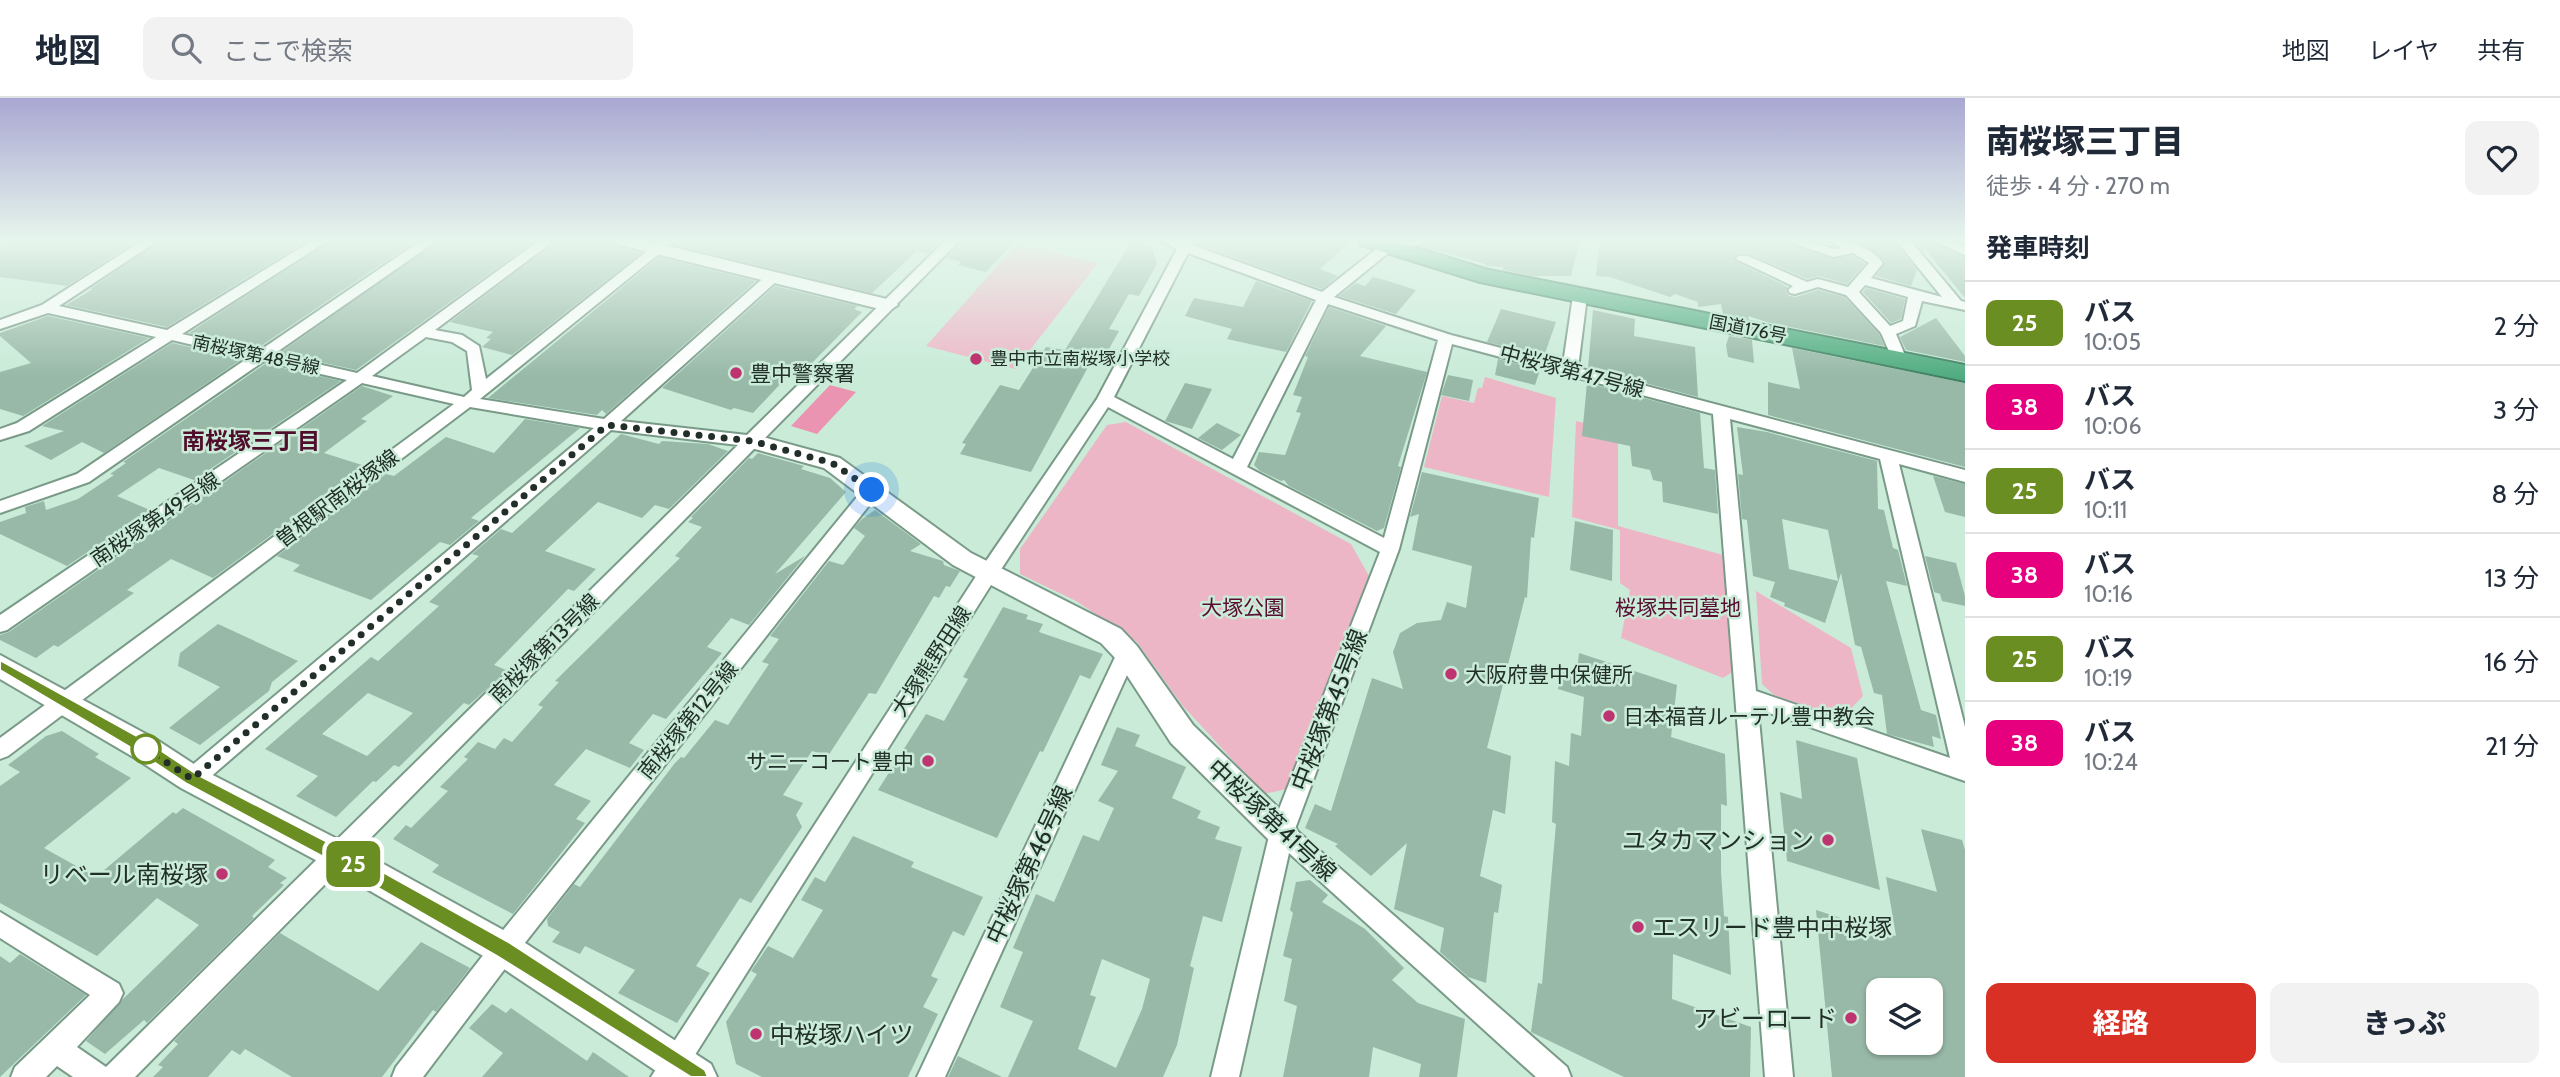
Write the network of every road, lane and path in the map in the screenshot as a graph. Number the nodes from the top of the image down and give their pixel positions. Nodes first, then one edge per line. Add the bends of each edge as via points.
1 (81, 286) edge
2 (247, 286) edge
3 (364, 286) edge
4 (486, 286) edge
5 (613, 286) edge
6 (763, 286) edge
7 (812, 286) edge
8 (907, 286) edge
9 (1158, 286) edge
10 (1292, 286) edge
11 (1336, 286) edge
12 (1531, 286) edge
13 (1804, 286) edge
14 (1811, 286) edge
15 (1828, 286) edge
16 (1857, 286) edge
17 (1883, 286) edge
18 (1942, 286) edge
19 (1807, 287) junction
20 (1851, 292) junction
21 (1787, 293) dead end
22 (1916, 295) junction
23 (1580, 296) junction
24 (1324, 298) junction
25 (887, 305) junction
26 (47, 308) junction
27 (1962, 309) edge
28 (0, 326) edge
29 (424, 332) junction
30 (1888, 332) junction
31 (167, 335) junction
32 (1446, 338) junction
33 (262, 355) junction
34 (1899, 360) junction
35 (1570, 370) junction
36 (1965, 373) edge
37 (360, 379) junction
38 (473, 397) junction
39 (1105, 399) junction
40 (1721, 411) junction
41 (607, 425) junction
42 (0, 435) edge
43 (752, 441) junction
44 (1888, 455) junction
45 (1237, 470) junction
46 (1965, 476) edge
47 (872, 490) junction
48 (0, 507) edge
49 (1390, 549) junction
50 (989, 572) junction
51 (0, 625) edge
52 (1127, 653) junction
53 (0, 666) edge
54 (1745, 696) junction
55 (62, 702) junction
56 (0, 749) edge
57 (1965, 772) edge
58 (192, 779) junction
59 (1282, 832) junction
60 (337, 855) junction
61 (0, 924) edge
62 (503, 950) junction
63 (56, 1049) junction
64 (679, 1072) edge
65 (24, 1077) edge
66 (97, 1077) edge
67 (116, 1077) edge
68 (406, 1077) edge
69 (930, 1077) edge
70 (1225, 1077) edge
71 (1558, 1077) edge
72 (1779, 1077) edge

1 - 26 street
2 - 31 street
3 - 33 street
4 - 29 street, 南桜塚第49号線
5 - 38 street, 曽根駅南桜塚線
6 - 41 street
7 - 25 street
8 - 25 street, 南桜塚第13号線
9 - 39 street, 大塚熊野田線
10 - 24 street, 中桜塚第47号線
11 - 24 street
12 - 23 highway, 国道176号
13 - 19 street
14 - 19 street
15 - 20 street
16 - 20 street
17 - 22 street
18 - 27 street
19 - 21 street
20 - 30 street
22 - 27 street
22 - 30 street via 1910,323
23 - 34 highway, 国道176号
23 - 35 street
24 - 32 street, 中桜塚第47号線
24 - 45 street
25 - 43 street, 南桜塚第13号線
26 - 28 street
26 - 31 street, 南桜塚第48号線
29 - 37 street, 南桜塚第49号線
29 - 38 street via 457,338 474,349
30 - 34 street
31 - 33 street, 南桜塚第48号線
31 - 42 street via 23,427
32 - 35 street, 中桜塚第47号線
32 - 49 street, 中桜塚第45号線
33 - 37 street, 南桜塚第48号線
33 - 48 street via 83,478
34 - 36 highway, 国道176号
35 - 40 street, 中桜塚第47号線
37 - 38 street, 南桜塚第48号線
37 - 51 street, 南桜塚第49号線
38 - 41 street, 南桜塚第48号線
38 - 55 street, 曽根駅南桜塚線
39 - 45 street
39 - 50 street, 大塚熊野田線
40 - 44 street, 中桜塚第47号線
40 - 54 street
41 - 43 street, 南桜塚第48号線
41 - 58 street
43 - 47 street via 832,463
43 - 60 street, 南桜塚第13号線
44 - 46 street, 中桜塚第47号線
44 - 57 street
45 - 49 street
47 - 50 street via 962,559
47 - 62 street, 南桜塚第12号線
49 - 59 street, 中桜塚第45号線
50 - 52 street, 中桜塚第41号線 via 1111,636
50 - 64 street, 大塚熊野田線
52 - 59 street, 中桜塚第41号線 via 1182,734
52 - 69 street, 中桜塚第46号線
53 - 55 street
54 - 57 street
54 - 72 street
55 - 56 street, 曽根駅南桜塚線
55 - 58 street
58 - 60 street
59 - 70 street, 中桜塚第45号線
59 - 71 street, 中桜塚第41号線
60 - 62 street
60 - 67 street, 南桜塚第13号線
61 - 63 street via 110,993
62 - 64 street
62 - 68 street, 南桜塚第12号線
63 - 65 street
63 - 66 street

